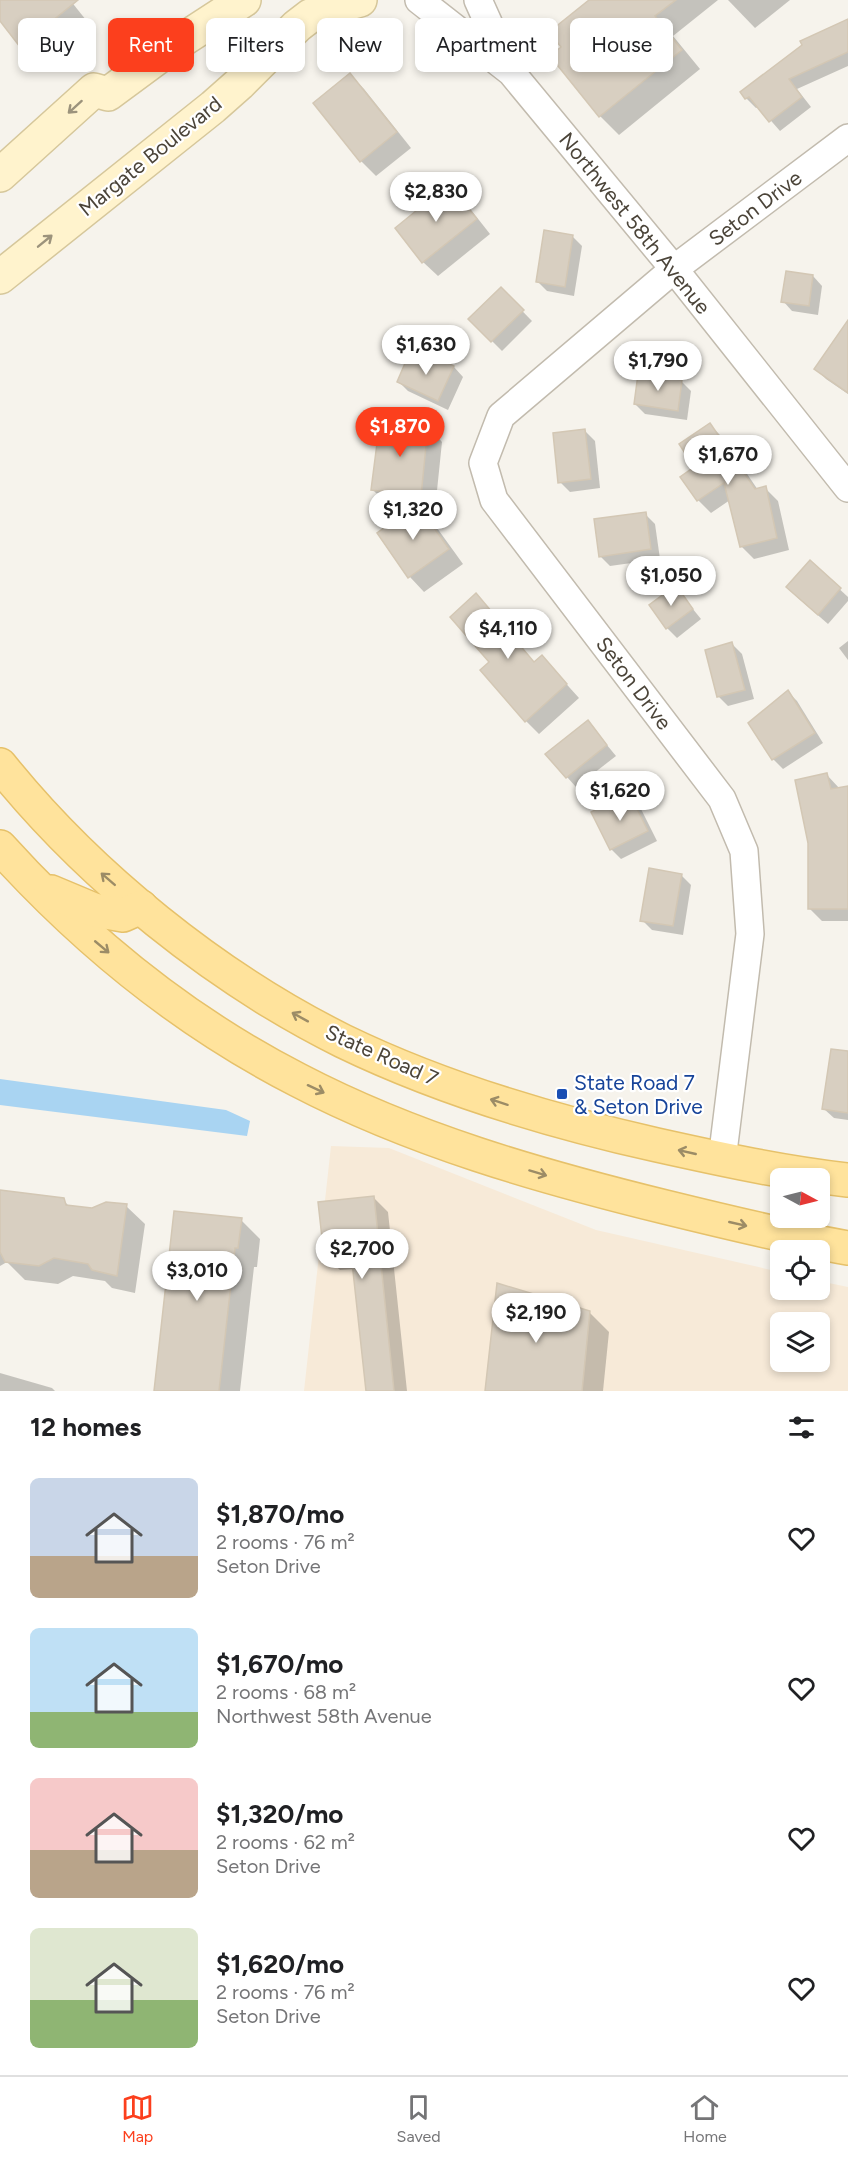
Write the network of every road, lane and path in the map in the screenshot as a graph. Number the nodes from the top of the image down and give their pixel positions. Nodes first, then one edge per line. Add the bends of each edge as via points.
1 (244, 0) edge
2 (360, 0) edge
3 (419, 0) edge
4 (478, 0) edge
5 (442, 18) edge
6 (486, 18) edge
7 (511, 72) edge
8 (848, 138) edge
9 (0, 175) edge
10 (674, 269) junction
11 (0, 278) edge
12 (848, 488) edge
13 (0, 765) edge
14 (0, 848) edge
15 (33, 884) junction
16 (141, 907) junction
17 (722, 1160) junction
18 (848, 1180) edge
19 (848, 1248) edge

1 -> 9 street via 108,94 94,90
11 -> 2 street, Margate Boulevard via 213,107 297,26 310,16
3 - 5 street, Northwest 58th Avenue
4 - 6 street, Northwest 58th Avenue
7 - 10 street, Northwest 58th Avenue
8 - 10 street, Seton Drive
10 - 12 street, Northwest 58th Avenue
10 - 17 street, Seton Drive via 501,416 483,464 494,500 722,800 744,851 750,934
16 -> 13 main road, State Road 7 via 103,874
14 - 15 main road
15 - 16 main road via 94,910 123,915
15 -> 19 main road via 81,930 180,1008 297,1080 356,1108 419,1134 561,1180
17 -> 16 main road, State Road 7 via 554,1120 403,1068 272,1002
17 - 18 main road, State Road 7

